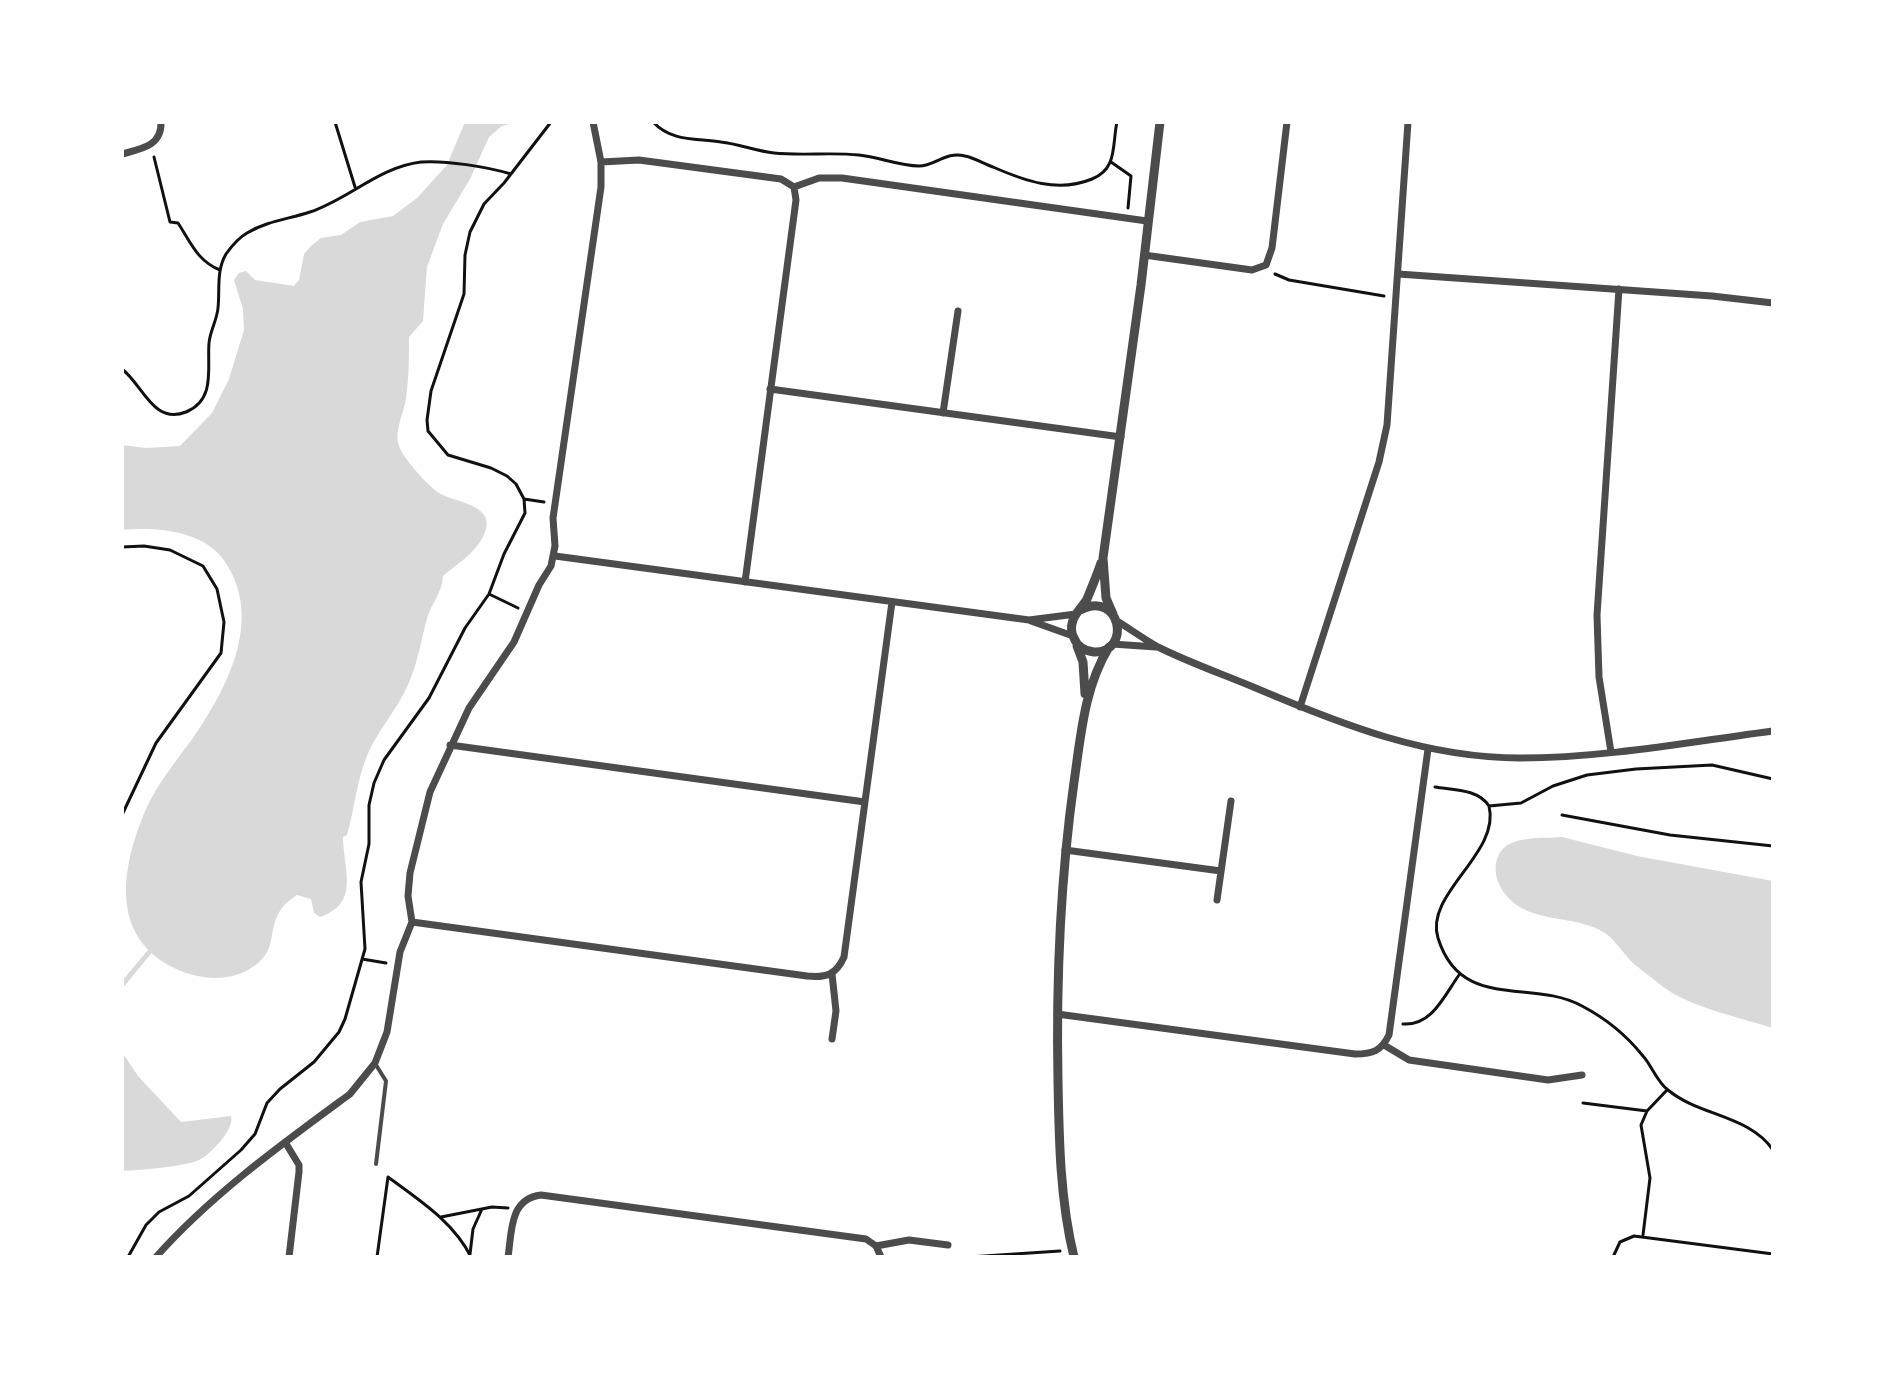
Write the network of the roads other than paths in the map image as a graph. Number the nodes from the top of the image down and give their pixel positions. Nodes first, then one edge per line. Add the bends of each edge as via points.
1 (161, 122) edge
2 (593, 122) edge
3 (1160, 122) edge
4 (1287, 122) edge
5 (1408, 122) edge
6 (122, 154) edge
7 (601, 162) junction
8 (794, 187) junction
9 (1147, 221) junction
10 (1144, 255) junction
11 (1398, 274) junction
12 (1619, 289) junction
13 (1773, 303) edge
14 (958, 311) dead end
15 (770, 389) junction
16 (943, 413) junction
17 (1121, 437) junction
18 (555, 556) junction
19 (1103, 558) junction
20 (745, 582) junction
21 (892, 602) junction
22 (1079, 612) junction
23 (1115, 618) junction
24 (1029, 620) junction
25 (1075, 640) junction
26 (1111, 646) junction
27 (1158, 647) junction
28 (1086, 702) junction
29 (1300, 707) junction
30 (1773, 731) edge
31 (450, 745) junction
32 (1428, 749) junction
33 (1611, 752) junction
34 (1231, 801) dead end
35 (865, 802) junction
36 (1065, 850) junction
37 (1221, 871) junction
38 (1217, 900) dead end
39 (412, 922) junction
40 (832, 974) junction
41 (1057, 1014) junction
42 (832, 1039) dead end
43 (1384, 1045) junction
44 (375, 1063) junction
45 (1582, 1075) dead end
46 (285, 1142) junction
47 (376, 1164) dead end
48 (948, 1245) dead end
49 (876, 1246) junction
50 (1073, 1253) edge
51 (156, 1257) edge
52 (289, 1257) edge
53 (508, 1257) edge
54 (881, 1257) edge

1 - 6 street via 160,135 149,146
2 - 7 street
3 - 9 street
4 - 10 street via 1272,248 1262,268
5 - 11 street
7 - 8 street via 639,160 781,179
7 - 18 street via 553,532
8 - 9 street via 819,178 842,178
8 - 15 street
9 - 10 street
10 - 17 street
11 - 12 street
11 - 29 street via 1387,425 1379,462
12 - 13 street
12 - 33 street via 1597,615 1599,677
14 - 16 street
15 - 16 street
15 - 20 street
16 - 17 street
17 - 19 street
18 - 20 street
18 - 31 street via 514,642
19 - 22 street
19 - 23 street via 1106,598
20 - 21 street
21 - 24 street
21 - 35 street
22 - 23 street via 1101,607
22 - 24 street
22 - 25 street via 1071,628
23 - 26 street via 1118,629
23 - 27 street
24 - 25 street
25 - 26 street via 1088,651
25 - 28 street via 1083,662
26 - 27 street
26 - 28 street via 1098,664
27 - 29 street
28 - 36 street
29 - 32 street
30 - 33 street
31 - 35 street
31 - 39 street via 419,831 408,888
32 - 33 street via 1521,758
32 - 43 street
34 - 37 street
35 - 40 street via 844,957
36 - 37 street
36 - 41 street
37 - 38 street
39 - 40 street via 807,976
39 - 44 street via 402,942 390,1017
40 - 42 street
41 - 43 street via 1355,1054 1369,1054
41 - 50 street via 1060,1145
43 - 45 street via 1409,1060 1548,1080
44 - 46 street via 350,1094
44 - 47 lane via 386,1081
46 - 51 street
46 - 52 street via 299,1165
48 - 49 street via 909,1240
49 - 53 street via 854,1237 534,1196 516,1209
49 - 54 street

